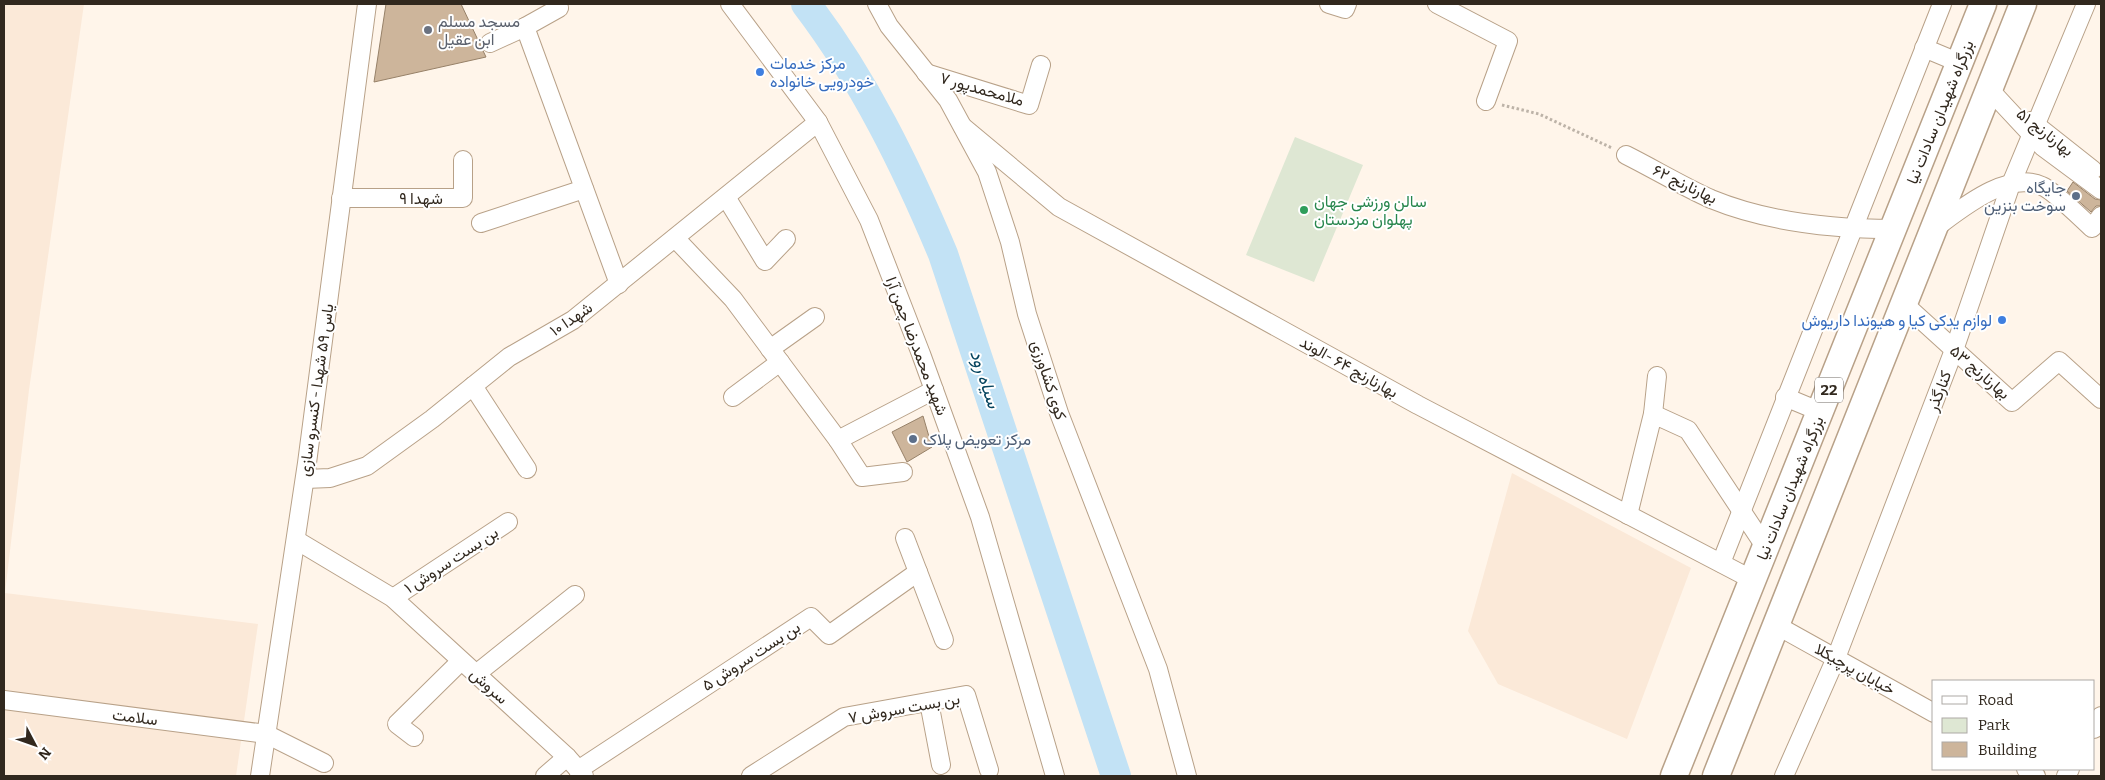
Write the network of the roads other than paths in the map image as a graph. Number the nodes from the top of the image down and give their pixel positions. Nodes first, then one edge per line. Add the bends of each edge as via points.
1 (367, 4) edge
2 (730, 4) edge
3 (877, 4) edge
4 (1329, 4) edge
5 (1347, 4) edge
6 (1437, 4) edge
7 (1942, 4) edge
8 (1983, 4) edge
9 (2023, 4) edge
10 (2086, 4) edge
11 (559, 8) dead end
12 (525, 27) junction
13 (490, 43) dead end
14 (1924, 48) junction
15 (1960, 63) junction
16 (1042, 66) dead end
17 (926, 73) junction
18 (1989, 88) junction
19 (1486, 101) road end
20 (818, 122) junction
21 (963, 127) junction
22 (2033, 129) junction
23 (1626, 155) road end
24 (463, 160) dead end
25 (2101, 176) edge
26 (2011, 184) junction
27 (584, 189) junction
28 (2101, 190) edge
29 (726, 197) junction
30 (342, 198) junction
31 (2101, 216) edge
32 (481, 223) dead end
33 (1852, 229) junction
34 (1894, 230) junction
35 (1933, 230) junction
36 (674, 238) junction
37 (786, 239) dead end
38 (619, 284) junction
39 (1904, 304) junction
40 (815, 316) dead end
41 (1954, 350) junction
42 (775, 356) junction
43 (1657, 376) dead end
44 (473, 386) junction
45 (934, 390) junction
46 (733, 397) dead end
47 (1785, 397) junction
48 (2101, 399) edge
49 (1821, 412) junction
50 (1653, 414) junction
51 (838, 440) junction
52 (528, 469) dead end
53 (903, 472) dead end
54 (305, 480) junction
55 (1741, 509) junction
56 (1628, 515) junction
57 (508, 522) dead end
58 (905, 538) dead end
59 (296, 540) junction
60 (1766, 548) junction
61 (1721, 564) junction
62 (918, 572) junction
63 (1753, 580) junction
64 (575, 595) dead end
65 (393, 598) junction
66 (1776, 625) junction
67 (944, 640) dead end
68 (1836, 658) junction
69 (461, 660) junction
70 (476, 674) junction
71 (4, 700) edge
72 (929, 702) junction
73 (1932, 712) edge
74 (2101, 716) edge
75 (2095, 727) edge
76 (266, 734) junction
77 (414, 737) dead end
78 (324, 763) dead end
79 (941, 765) dead end
80 (577, 768) edge
81 (989, 770) dead end
82 (260, 776) edge
83 (545, 776) edge
84 (751, 776) edge
85 (1056, 776) edge
86 (1187, 776) edge
87 (1674, 776) edge
88 (1716, 776) edge
89 (1784, 776) edge

1 - 30 street, یاس ۵۹ شهدا - کنسرو سازی
2 - 20 street, شهید محمدرضا چمن آرا
3 - 17 street, کوی کشاورزی via 889,26
4 - 5 street via 1345,9
6 - 19 street via 1508,42
7 - 14 street
8 - 15 highway, بزرگراه شهیدان سادات نیا / 22
9 - 18 highway, 22
10 - 22 street, کنارگذر
11 - 12 street
12 - 13 street
12 - 27 street
14 - 15 street
14 - 33 street
15 - 34 highway, بزرگراه شهیدان سادات نیا / 22
16 - 17 street, ملامحمدپور ۷ via 1030,105
17 - 21 street, کوی کشاورزی via 948,100
18 - 22 street, بهارنارنج ۵۱
18 - 35 highway, 22
20 - 29 street, شهدا ۱۰
20 - 45 street, شهید محمدرضا چمن آرا via 869,220
21 - 56 street, بهارنارنج ۶۴ -الوند via 1060,207 1418,405
21 - 86 street, کوی کشاورزی via 987,172 1059,413 1158,669
22 - 25 street, بهارنارنج ۵۱
22 - 26 street, کنارگذر
22 - 28 street via 2043,147
23 - 33 street, بهارنارنج ۶۲ via 1711,199 1777,219
24 - 30 street, شهدا ۹ via 463,198
26 - 31 street via 2026,182 2042,186 2092,228
26 - 35 street via 1974,198
26 - 41 street, کنارگذر
27 - 32 street
27 - 38 street
29 - 36 street, شهدا ۱۰
29 - 37 street via 765,261
30 - 54 street, یاس ۵۹ شهدا - کنسرو سازی
33 - 34 street, بهارنارنج ۶۲
33 - 47 street
34 - 49 highway, بزرگراه شهیدان سادات نیا / 22
35 - 39 highway, 22
36 - 38 street, شهدا ۱۰
36 - 42 street via 733,299
38 - 44 street, شهدا ۱۰ via 574,320 509,357
39 - 41 street, بهارنارنج ۵۳
39 - 66 highway, 22
40 - 42 street
41 - 48 street, بهارنارنج ۵۳ via 2012,402 2059,361
41 - 68 street, کنارگذر
42 - 46 street
42 - 51 street
43 - 50 street
44 - 52 street
44 - 54 street, شهدا ۱۰ via 367,466 330,478
45 - 51 street
45 - 85 street, شهید محمدرضا چمن آرا via 980,517
47 - 49 street
47 - 55 street
49 - 60 highway, بزرگراه شهیدان سادات نیا / 22
50 - 55 street via 1688,430
50 - 56 street
51 - 53 street via 862,477
54 - 59 street, یاس ۵۹ شهدا - کنسرو سازی
55 - 60 street
55 - 61 street
56 - 61 street, بهارنارنج ۶۴ -الوند
57 - 65 street, بن بست سروش ۱
58 - 62 street
59 - 65 street, سروش
59 - 76 street, یاس ۵۹ شهدا - کنسرو سازی
60 - 63 highway, بزرگراه شهیدان سادات نیا / 22
61 - 63 street, بهارنارنج ۶۴ -الوند
62 - 67 street
62 - 80 street, بن بست سروش ۵ via 829,635 811,617
63 - 87 highway, بزرگراه شهیدان سادات نیا / 22
64 - 70 street
65 - 69 street, سروش
66 - 68 street, خیابان پرچیکلا
66 - 88 highway, 22
68 - 73 street, خیابان پرچیکلا
68 - 89 street, کنارگذر
69 - 70 street, سروش
69 - 77 street via 397,724
70 - 80 street, سروش
71 - 76 street, سلامت
72 - 79 street
72 - 81 street, بن بست سروش ۷ via 966,695
72 - 84 street, بن بست سروش ۷ via 844,717
74 - 75 street
76 - 78 street, سلامت
76 - 82 street, یاس ۵۹ شهدا - کنسرو سازی
80 - 83 street

